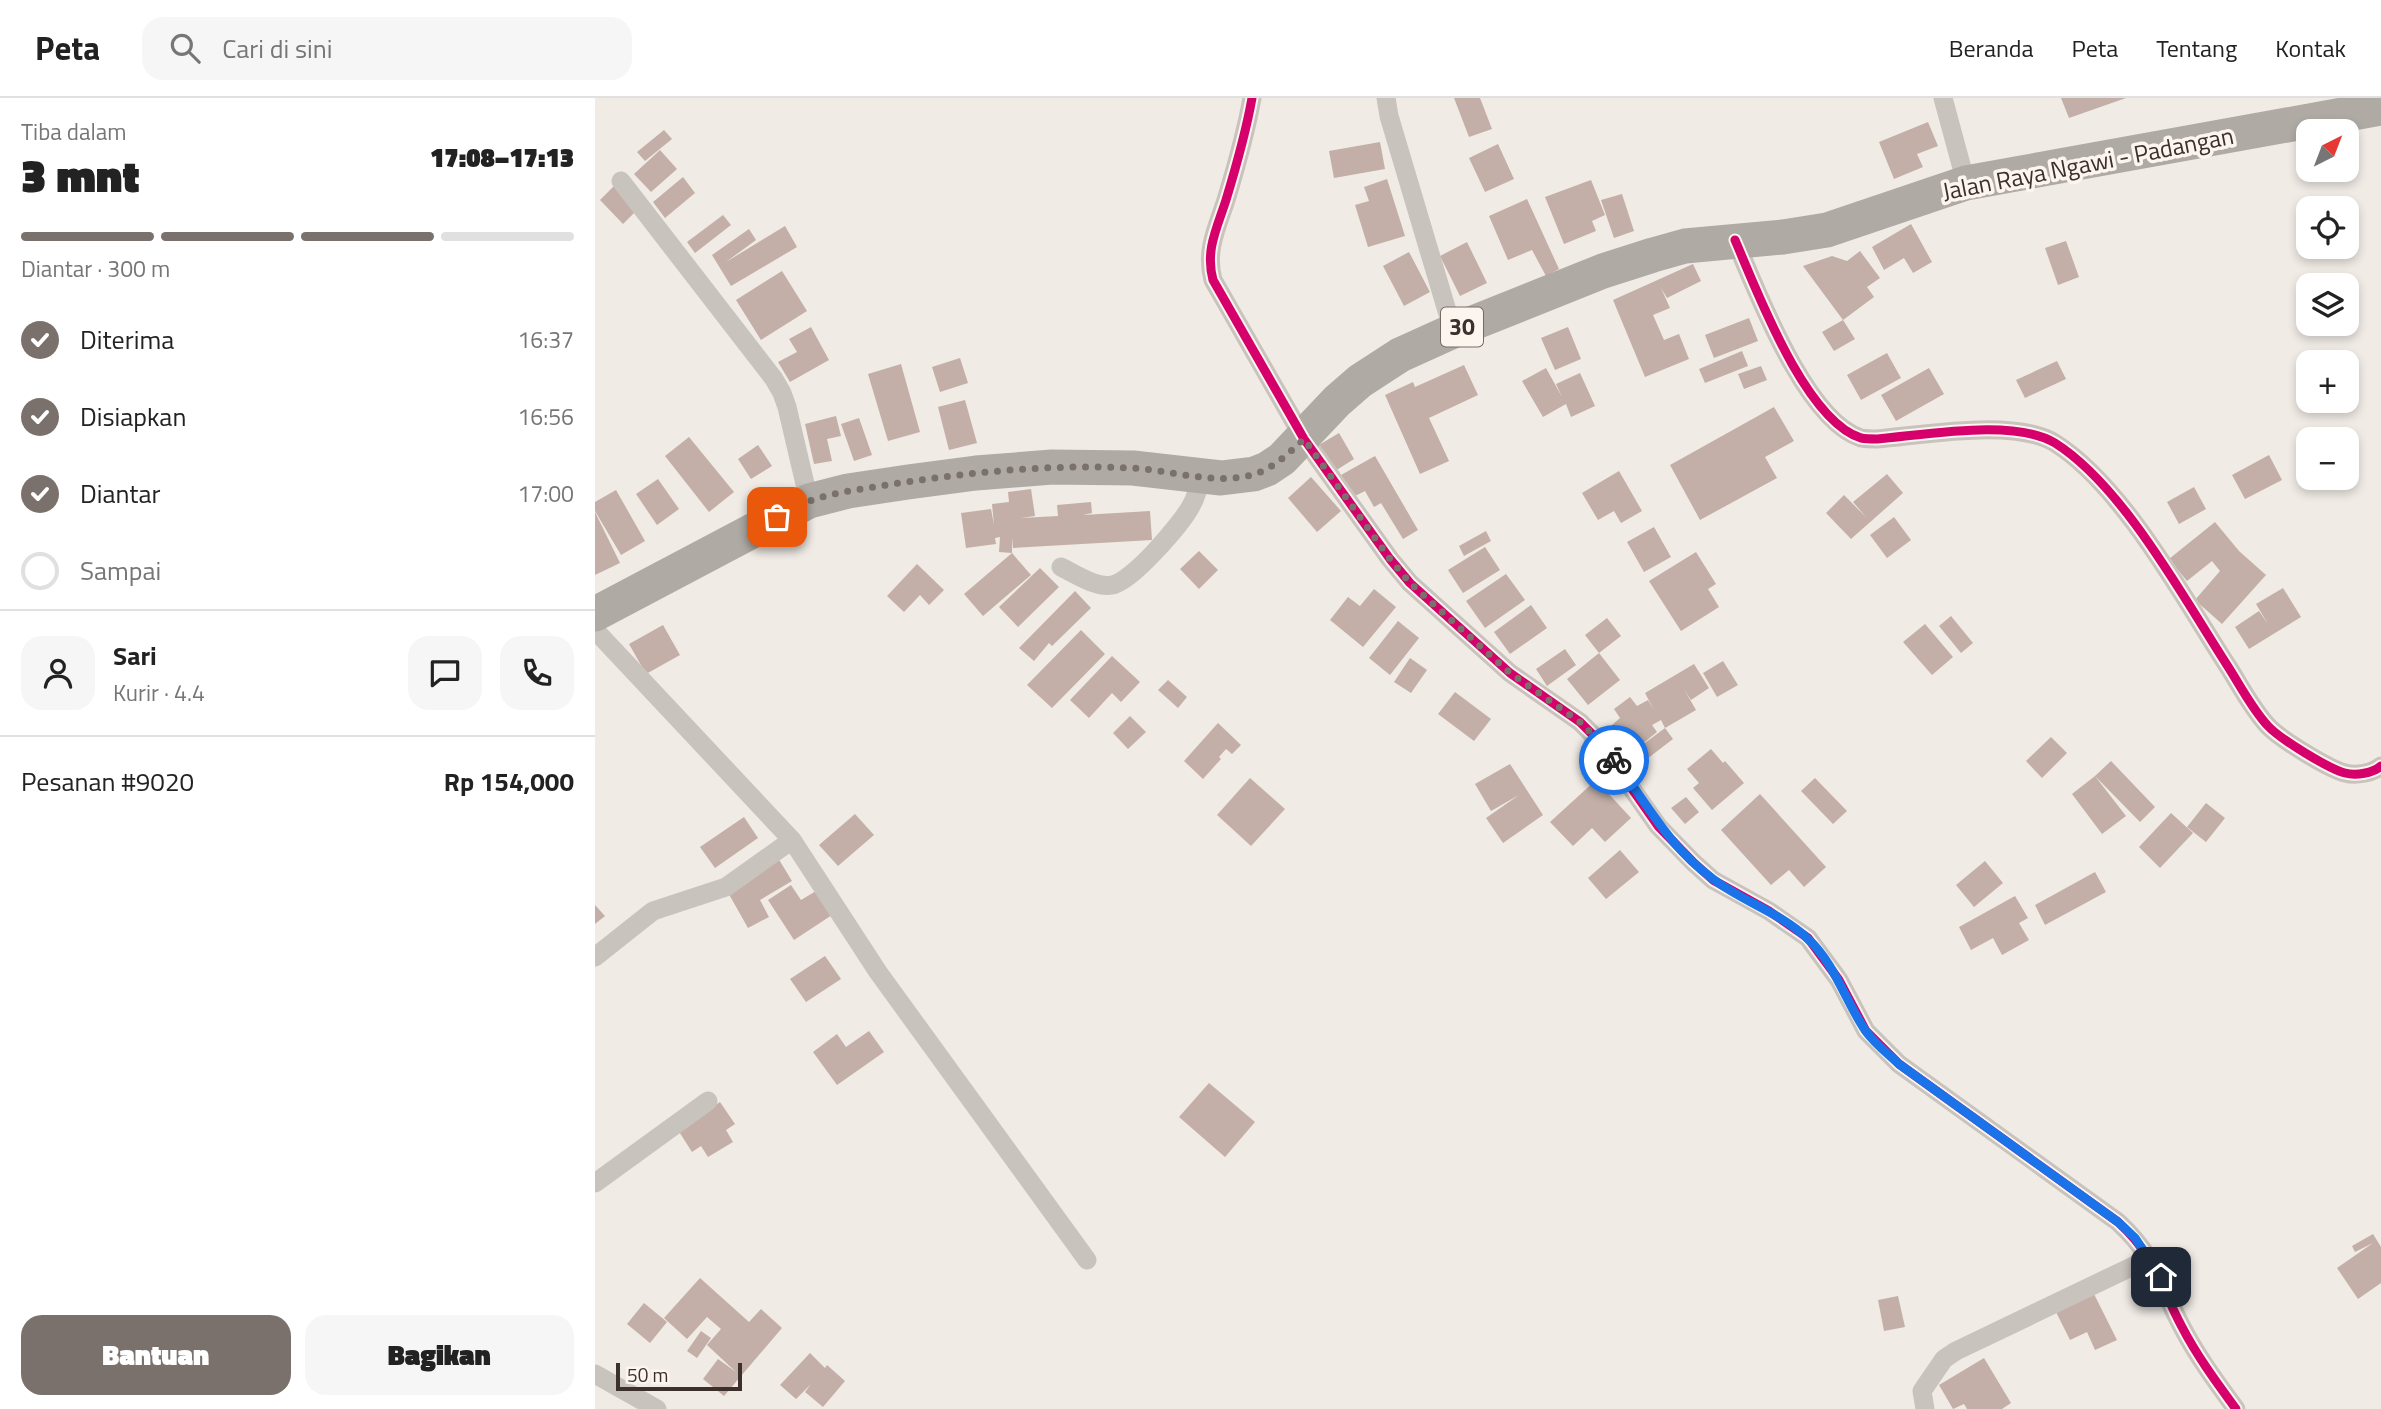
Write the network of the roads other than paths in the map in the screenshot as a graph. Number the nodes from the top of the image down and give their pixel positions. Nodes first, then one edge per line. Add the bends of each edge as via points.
1 (1252, 98) edge
2 (1386, 98) edge
3 (1943, 98) edge
4 (2381, 108) edge
5 (621, 181) dead end
6 (1966, 183) junction
7 (1735, 240) junction
8 (1453, 331) junction
9 (1304, 439) junction
10 (1201, 475) junction
11 (809, 501) junction
12 (1061, 567) dead end
13 (595, 614) edge
14 (595, 630) edge
15 (2381, 766) edge
16 (792, 840) junction
17 (595, 957) edge
18 (708, 1101) dead end
19 (595, 1183) edge
20 (2150, 1258) junction
21 (1087, 1260) dead end
22 (595, 1374) edge
23 (657, 1409) edge
24 (1925, 1409) edge
25 (2236, 1409) edge

1 - 9 street via 1211,242 1209,266
2 - 8 street
3 - 6 street
4 - 6 highway, Jalan Raya Ngawi - Padangan / 30
5 - 11 street via 774,379 785,400
6 - 7 highway, Jalan Raya Ngawi - Padangan / 30 via 1827,230
7 - 8 highway, Jalan Raya Ngawi - Padangan / 30 via 1685,246 1603,271
7 - 15 street via 1790,361 1826,412 1843,426 1860,438 1997,430 2054,442 2124,510 2270,728 2347,774
8 - 9 highway, Jalan Raya Ngawi - Padangan / 30 via 1368,375 1337,401
9 - 10 highway, Jalan Raya Ngawi - Padangan / 30 via 1282,459 1254,474
9 - 20 street via 1410,583 1510,673 1580,722 1658,826 1713,880 1808,938 1839,980 1866,1031 1882,1048 2118,1222
10 - 11 highway, Jalan Raya Ngawi - Padangan / 30 via 1052,467 908,482
10 - 12 street via 1198,493 1180,522 1126,579 1112,586
11 - 13 highway, Jalan Raya Ngawi - Padangan / 30
14 - 16 street
16 - 17 street via 726,887 653,911
16 - 21 street via 879,972
18 - 19 street
20 - 24 street via 1944,1359 1922,1391
20 - 25 street via 2181,1326
22 - 23 street

